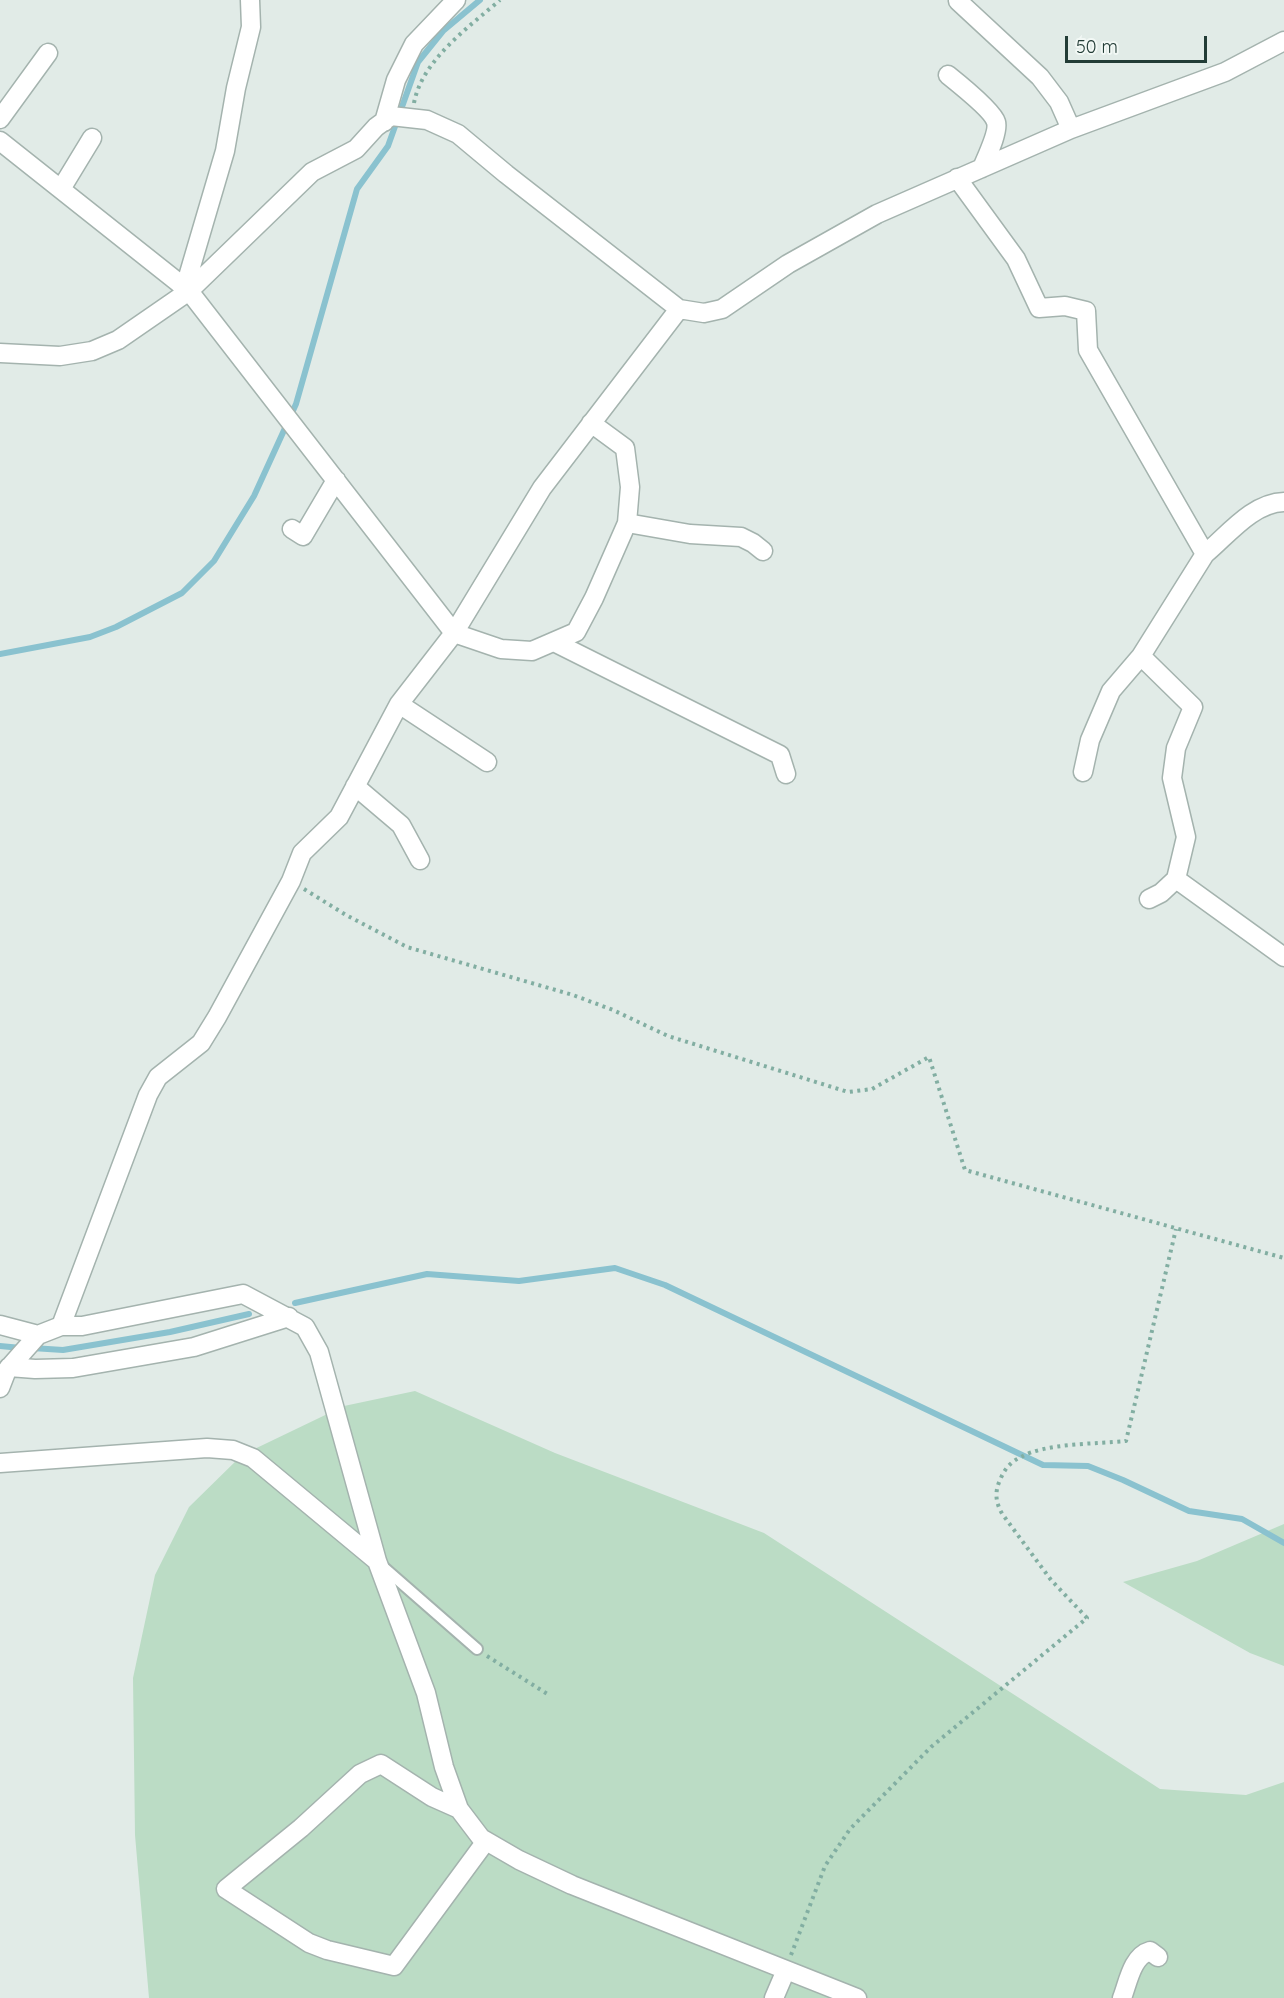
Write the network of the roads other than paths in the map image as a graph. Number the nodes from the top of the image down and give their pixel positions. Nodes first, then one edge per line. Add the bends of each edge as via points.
1 (250, 0) edge
2 (456, 0) edge
3 (958, 1) edge
4 (1284, 41) edge
5 (48, 53) dead end
6 (948, 75) dead end
7 (399, 118) junction
8 (0, 119) edge
9 (1071, 129) junction
10 (92, 138) dead end
11 (0, 141) edge
12 (982, 168) junction
13 (957, 178) junction
14 (61, 189) junction
15 (187, 289) junction
16 (679, 309) junction
17 (0, 353) edge
18 (591, 423) junction
19 (336, 480) junction
20 (1284, 502) edge
21 (627, 523) junction
22 (292, 530) dead end
23 (763, 551) dead end
24 (1205, 554) junction
25 (454, 633) junction
26 (554, 642) junction
27 (1141, 656) junction
28 (399, 704) junction
29 (487, 762) dead end
30 (1083, 772) dead end
31 (786, 774) dead end
32 (355, 786) junction
33 (420, 860) dead end
34 (1176, 879) junction
35 (1149, 899) dead end
36 (1284, 957) edge
37 (289, 1317) junction
38 (0, 1324) edge
39 (61, 1326) junction
40 (37, 1336) junction
41 (13, 1363) junction
42 (0, 1388) edge
43 (0, 1463) edge
44 (376, 1561) junction
45 (477, 1649) road end
46 (459, 1809) junction
47 (486, 1841) junction
48 (1158, 1957) dead end
49 (786, 1970) junction
50 (774, 1998) edge
51 (857, 1998) edge
52 (1122, 1998) edge

1 - 15 street via 251,27 225,151
2 - 7 street via 414,44 396,80
3 - 9 street via 1040,77 1059,102
4 - 9 street via 1225,72
5 - 8 street
6 - 12 street via 996,122
7 - 15 street via 356,149 312,172
7 - 16 street via 427,120 458,134
9 - 12 street
10 - 14 street
11 - 14 street
12 - 13 street
13 - 16 street via 877,214 788,264 722,309 704,313
13 - 24 street via 1016,259 1040,308 1065,306 1086,311 1088,350
14 - 15 street
15 - 17 street via 118,340 92,351 60,356
15 - 19 street
16 - 18 street
18 - 21 street via 625,448 630,487
18 - 25 street via 542,488
19 - 22 street via 303,536
19 - 25 street
20 - 24 street via 1257,509
21 - 23 street via 690,534 741,537
21 - 26 street via 576,632
24 - 27 street
25 - 26 street via 501,649 532,651
25 - 28 street
26 - 31 street via 780,755
27 - 30 street via 1111,691 1090,740
27 - 34 street via 1193,707 1176,748 1172,778 1186,837
28 - 29 street
28 - 32 street
32 - 33 street via 401,825
32 - 39 street via 339,817 302,853 291,881 201,1043 158,1077 148,1095
34 - 35 street
34 - 36 street
37 - 39 street via 243,1294 82,1326
37 - 41 street via 194,1347 73,1368 35,1369
37 - 44 street via 305,1327 318,1352
38 - 40 street
39 - 40 street
40 - 41 street
41 - 42 street
43 - 44 street via 207,1448 233,1450 254,1458
44 - 45 lane
44 - 46 street via 426,1693
46 - 47 street
46 - 47 street via 432,1797 381,1764 360,1774 226,1889 309,1942 394,1966
47 - 49 street via 572,1885
48 - 52 street via 1142,1953
49 - 50 street
49 - 51 street

